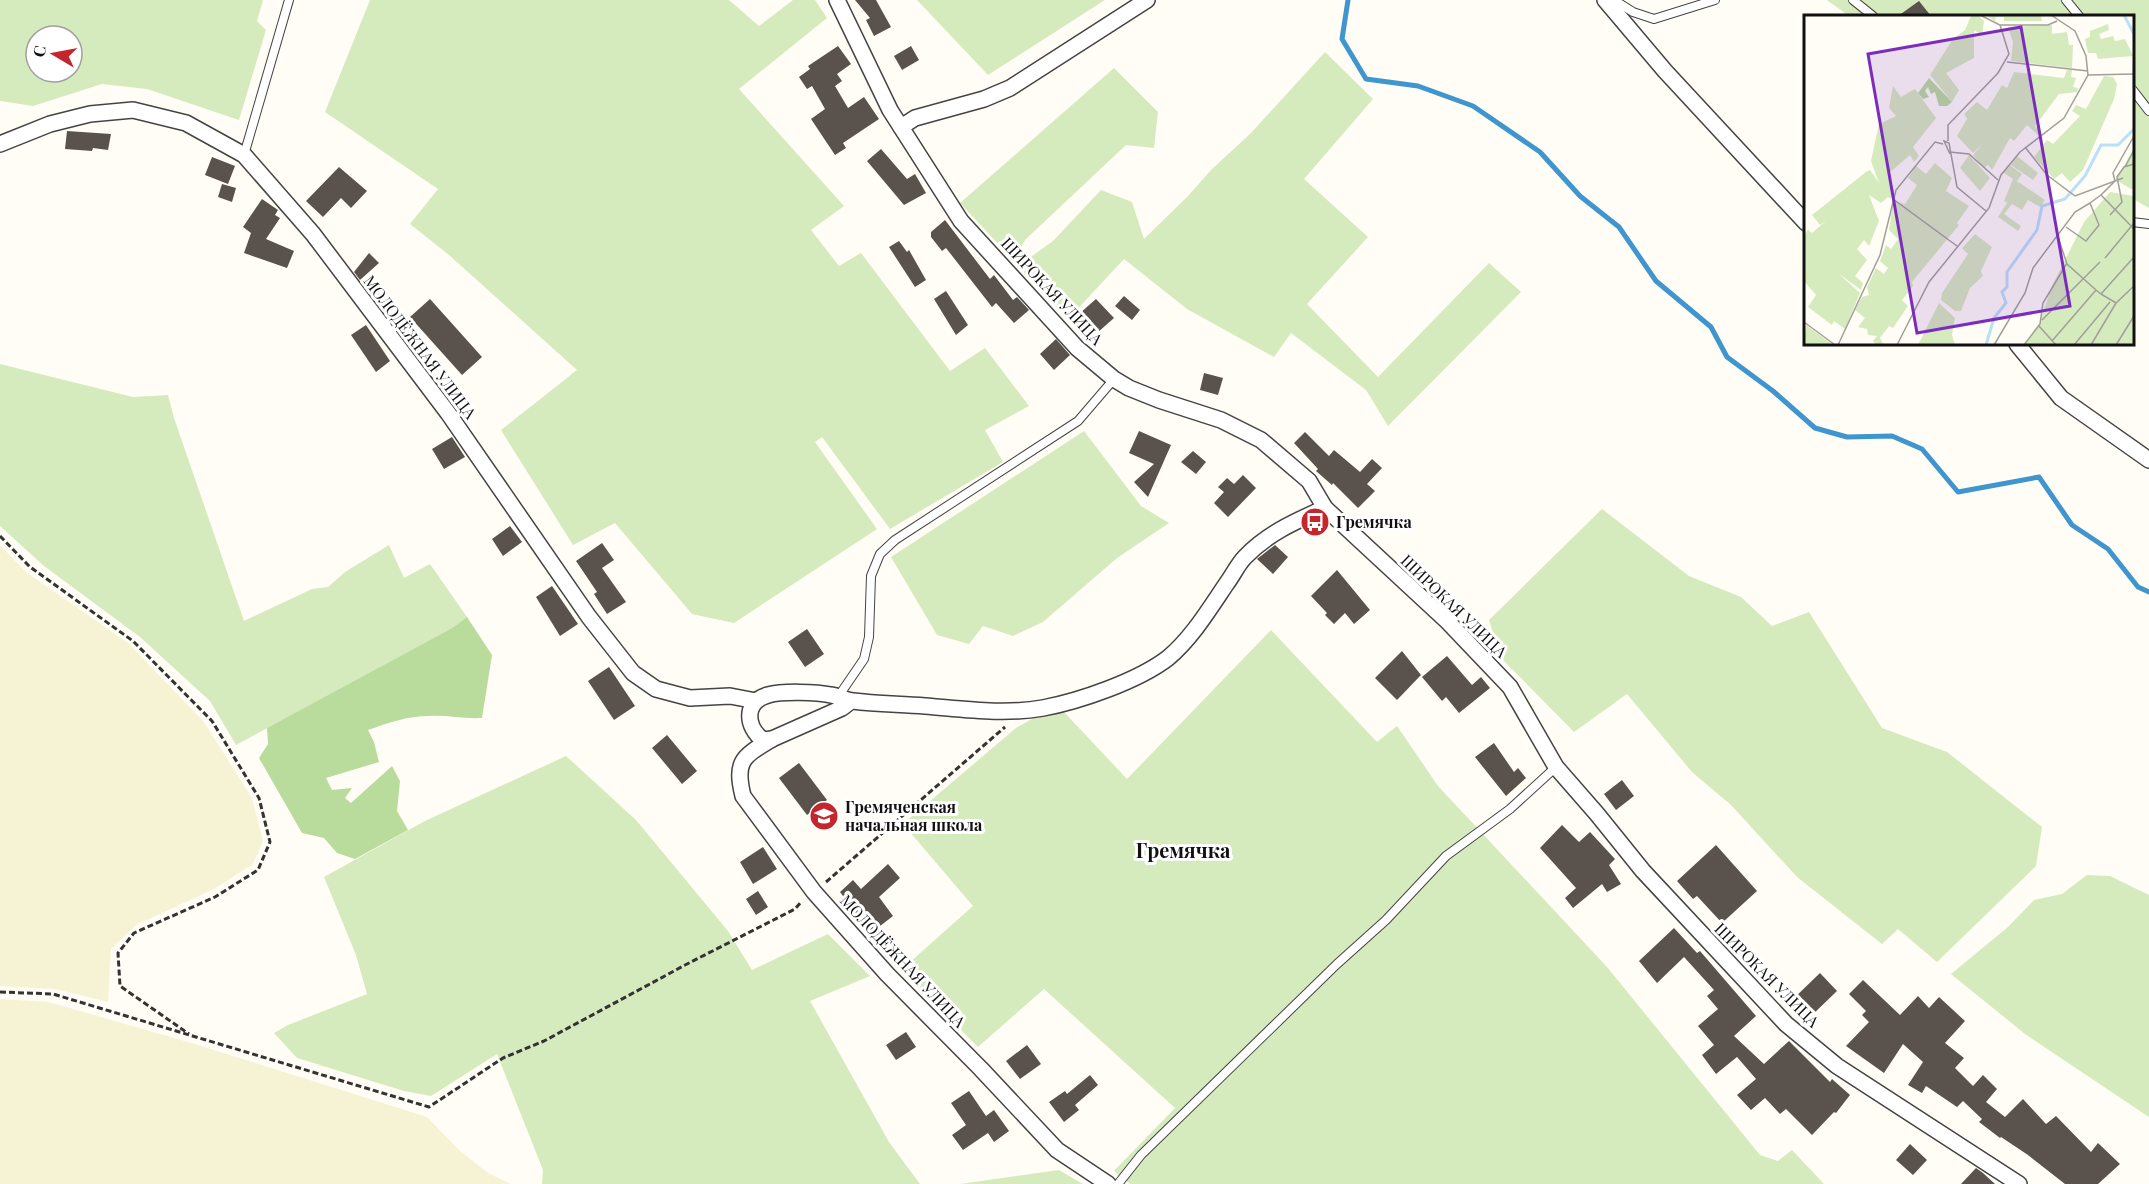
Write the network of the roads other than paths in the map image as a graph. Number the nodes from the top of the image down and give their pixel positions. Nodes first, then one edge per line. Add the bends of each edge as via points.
1 (289, 0) edge
2 (837, 0) edge
3 (1146, 0) edge
4 (1605, 0) edge
5 (1614, 0) edge
6 (1715, 0) edge
7 (1853, 0) edge
8 (2066, 0) edge
9 (1871, 15) edge
10 (2078, 15) edge
11 (2134, 90) edge
12 (2149, 111) edge
13 (901, 127) junction
14 (0, 144) edge
15 (244, 155) junction
16 (1804, 220) edge
17 (2134, 222) edge
18 (2149, 224) edge
19 (2017, 345) edge
20 (1114, 379) junction
21 (2149, 460) edge
22 (1325, 508) junction
23 (845, 699) junction
24 (756, 701) junction
25 (772, 739) junction
26 (1556, 767) junction
27 (1108, 1184) edge
28 (1118, 1184) edge
29 (2019, 1184) edge

1 - 15 lane
2 - 13 street, ШИРОКАЯ УЛИЦА
3 - 13 street via 1010,88 915,118
4 - 16 street via 1665,71
5 - 6 lane via 1654,19
7 - 9 lane
8 - 10 lane
11 - 12 lane
13 - 20 street, ШИРОКАЯ УЛИЦА via 961,220 1077,348
14 - 15 street, МОЛОДЁЖНАЯ УЛИЦА via 50,124 90,114 133,110 186,123
15 - 24 street, МОЛОДЁЖНАЯ УЛИЦА via 313,234 448,413 589,617 633,673 656,689 690,698 730,696
17 - 18 lane
19 - 21 street via 2061,398
20 - 22 street, ШИРОКАЯ УЛИЦА via 1159,400 1221,420 1261,440 1309,481
20 - 23 lane via 1078,421 895,540 880,554 871,576 869,638 864,659
22 - 23 street via 1286,525 1263,541 1244,558 1168,658 1111,687 1051,706 1020,710 987,711
22 - 26 street, ШИРОКАЯ УЛИЦА via 1448,622 1510,687
23 - 24 street via 829,694 792,693 768,695
23 - 25 street, МОЛОДЁЖНАЯ УЛИЦА via 842,708
24 - 25 street via 749,724 763,740
25 - 27 street, МОЛОДЁЖНАЯ УЛИЦА via 747,754 740,767 743,796 814,892 887,974 1057,1150
26 - 28 lane via 1510,809 1446,856 1386,920 1141,1155
26 - 29 street, ШИРОКАЯ УЛИЦА via 1643,871 1786,1024 1837,1066

